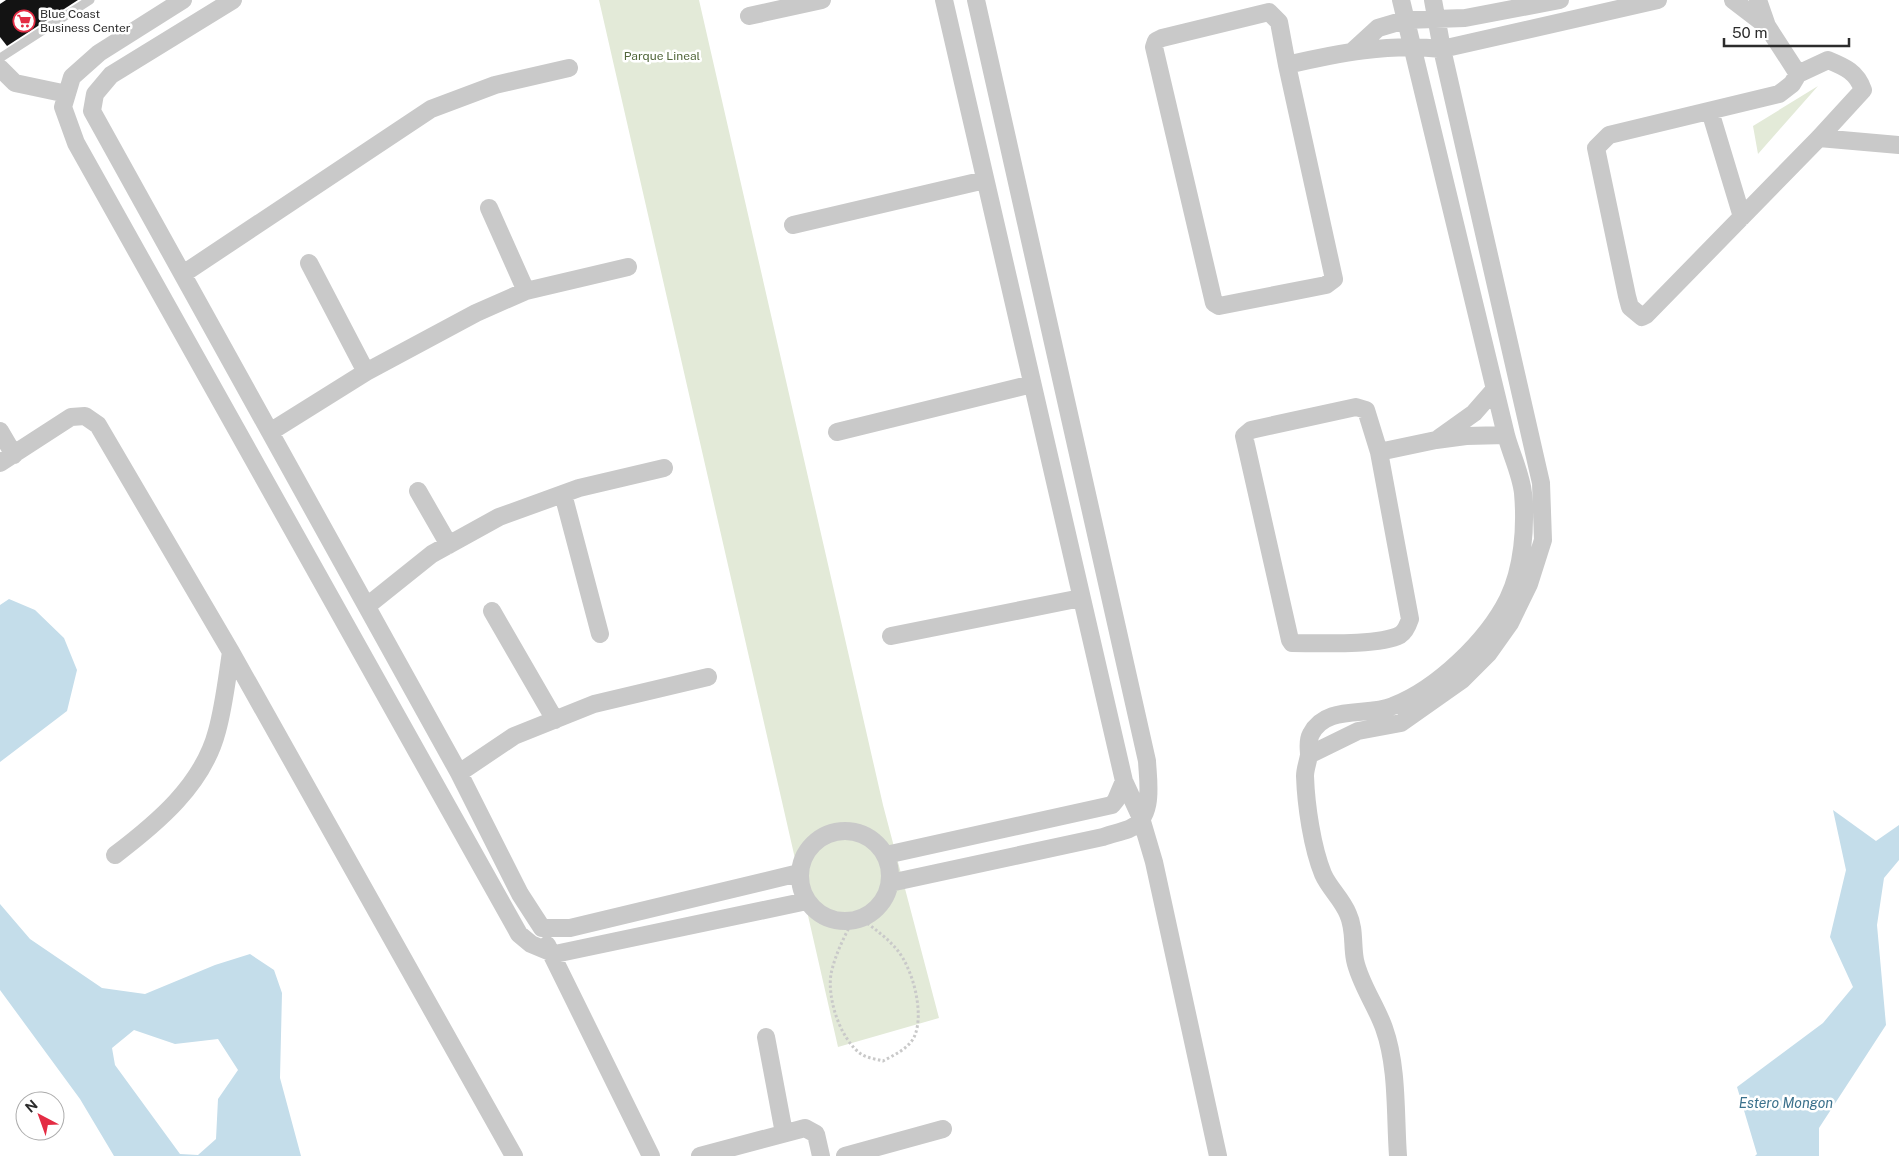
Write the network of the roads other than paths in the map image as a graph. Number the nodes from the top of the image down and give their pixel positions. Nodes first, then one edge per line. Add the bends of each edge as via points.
1 (90, 0) edge
2 (183, 0) edge
3 (233, 0) edge
4 (822, 0) edge
5 (944, 0) edge
6 (976, 0) edge
7 (1401, 0) edge
8 (1432, 0) edge
9 (1560, 0) edge
10 (1658, 0) edge
11 (1733, 0) edge
12 (1758, 0) edge
13 (749, 16) dead end
14 (1436, 18) junction
15 (1405, 20) junction
16 (1767, 26) junction
17 (1412, 46) junction
18 (1442, 49) junction
19 (1354, 50) junction
20 (0, 58) edge
21 (1286, 64) junction
22 (0, 68) edge
23 (569, 68) dead end
24 (1798, 74) junction
25 (67, 94) junction
26 (1710, 111) junction
27 (1819, 138) junction
28 (1899, 146) edge
29 (986, 180) junction
30 (489, 208) dead end
31 (1742, 217) junction
32 (793, 225) dead end
33 (309, 262) dead end
34 (628, 267) dead end
35 (183, 274) junction
36 (1038, 277) junction
37 (1009, 283) junction
38 (526, 291) junction
39 (1501, 310) junction
40 (1478, 315) junction
41 (366, 372) junction
42 (1032, 384) junction
43 (1495, 389) junction
44 (0, 431) edge
45 (270, 432) junction
46 (837, 432) dead end
47 (1506, 435) junction
48 (1436, 440) junction
49 (1380, 452) junction
50 (7, 459) edge
51 (664, 468) dead end
52 (1541, 482) junction
53 (418, 491) dead end
54 (1523, 491) junction
55 (563, 494) junction
56 (318, 517) junction
57 (292, 531) junction
58 (449, 545) junction
59 (1081, 598) junction
60 (367, 606) junction
61 (492, 611) dead end
62 (600, 634) dead end
63 (891, 636) dead end
64 (231, 652) junction
65 (708, 677) dead end
66 (1384, 709) junction
67 (1339, 714) junction
68 (555, 720) junction
69 (1398, 724) junction
70 (1345, 736) junction
71 (1309, 755) junction
72 (459, 772) junction
73 (1124, 781) junction
74 (1141, 818) junction
75 (115, 855) dead end
76 (886, 855) junction
77 (799, 873) junction
78 (890, 883) junction
79 (807, 901) junction
80 (542, 928) junction
81 (550, 952) junction
82 (766, 1037) dead end
83 (943, 1129) dead end
84 (784, 1133) junction
85 (514, 1156) edge
86 (651, 1156) edge
87 (700, 1156) edge
88 (821, 1156) edge
89 (845, 1156) edge
90 (1218, 1156) edge
91 (1398, 1156) edge

1 - 20 lane
2 - 25 street via 99,53 72,76
3 - 35 street via 110,75 95,94 92,111
4 - 13 street
5 - 29 street
6 - 36 street
7 - 15 street
8 - 14 street
9 - 14 street via 1465,18
10 - 18 street
11 - 16 street
12 - 16 street
14 - 15 street
14 - 18 street
15 - 17 street
15 - 19 street via 1378,28
16 - 24 street
17 - 18 street
17 - 19 street
17 - 40 street
18 - 39 street
19 - 21 street
21 - 21 street via 1279,22 1268,12 1162,38 1154,47 1216,305 1326,285 1334,279
22 - 25 street via 15,83
23 - 35 street via 495,85 431,109
24 - 26 street via 1792,84 1779,94
24 - 27 street via 1828,60 1847,68 1859,79 1862,90
25 - 57 street via 63,107 76,144
26 - 31 street
26 - 31 street via 1609,135 1596,148 1630,306 1642,316 1646,315
27 - 28 street
27 - 31 street
29 - 32 street
29 - 37 street
30 - 38 street
33 - 41 street
34 - 38 street
35 - 45 street
36 - 37 street
36 - 74 street via 1147,761 1149,801
37 - 42 street
38 - 41 street via 476,313
39 - 40 street
39 - 52 street
40 - 43 street
41 - 45 street
42 - 46 street
42 - 59 street
43 - 47 street
43 - 48 street via 1474,413
44 - 50 street
45 - 56 street
47 - 48 street
47 - 54 street
48 - 49 street
49 - 49 street via 1366,410 1360,407 1251,430 1244,436 1292,643 1385,640 1401,634 1408,624 1410,619
50 - 64 street via 72,417 85,416 98,425
51 - 55 street
52 - 54 street
52 - 69 street via 1543,540 1529,584 1510,623 1488,654 1462,680
53 - 58 street
54 - 66 street via 1518,572 1508,600 1464,657 1432,684
55 - 58 street via 499,517
55 - 62 street
56 - 57 street
56 - 60 street
57 - 81 street via 519,934 531,944
58 - 60 street via 432,554
59 - 63 street
59 - 73 street
60 - 72 street
61 - 68 street
64 - 75 street via 217,732 194,783 144,832
64 - 85 street
65 - 68 street via 594,704
66 - 67 street
66 - 69 street
67 - 70 street
67 - 71 street via 1321,721 1311,734
68 - 72 street via 514,736
69 - 70 street
70 - 71 street
71 - 91 street via 1305,775 1315,849 1324,875 1349,915 1354,932 1355,960 1389,1046
72 - 80 street via 520,894
73 - 74 street
73 - 76 street via 1112,805
74 - 78 street via 1132,828 1103,837
74 - 90 street via 1154,862
76 - 77 street via 865,835 836,831 822,836 803,858
76 - 78 street
77 - 79 street via 800,888
77 - 80 street via 570,928
78 - 79 street via 874,910 857,919 831,919 817,912
79 - 81 street via 555,954
80 - 81 street
81 - 86 street
82 - 84 street
83 - 89 street
84 - 87 street
84 - 88 street via 805,1128 812,1130

